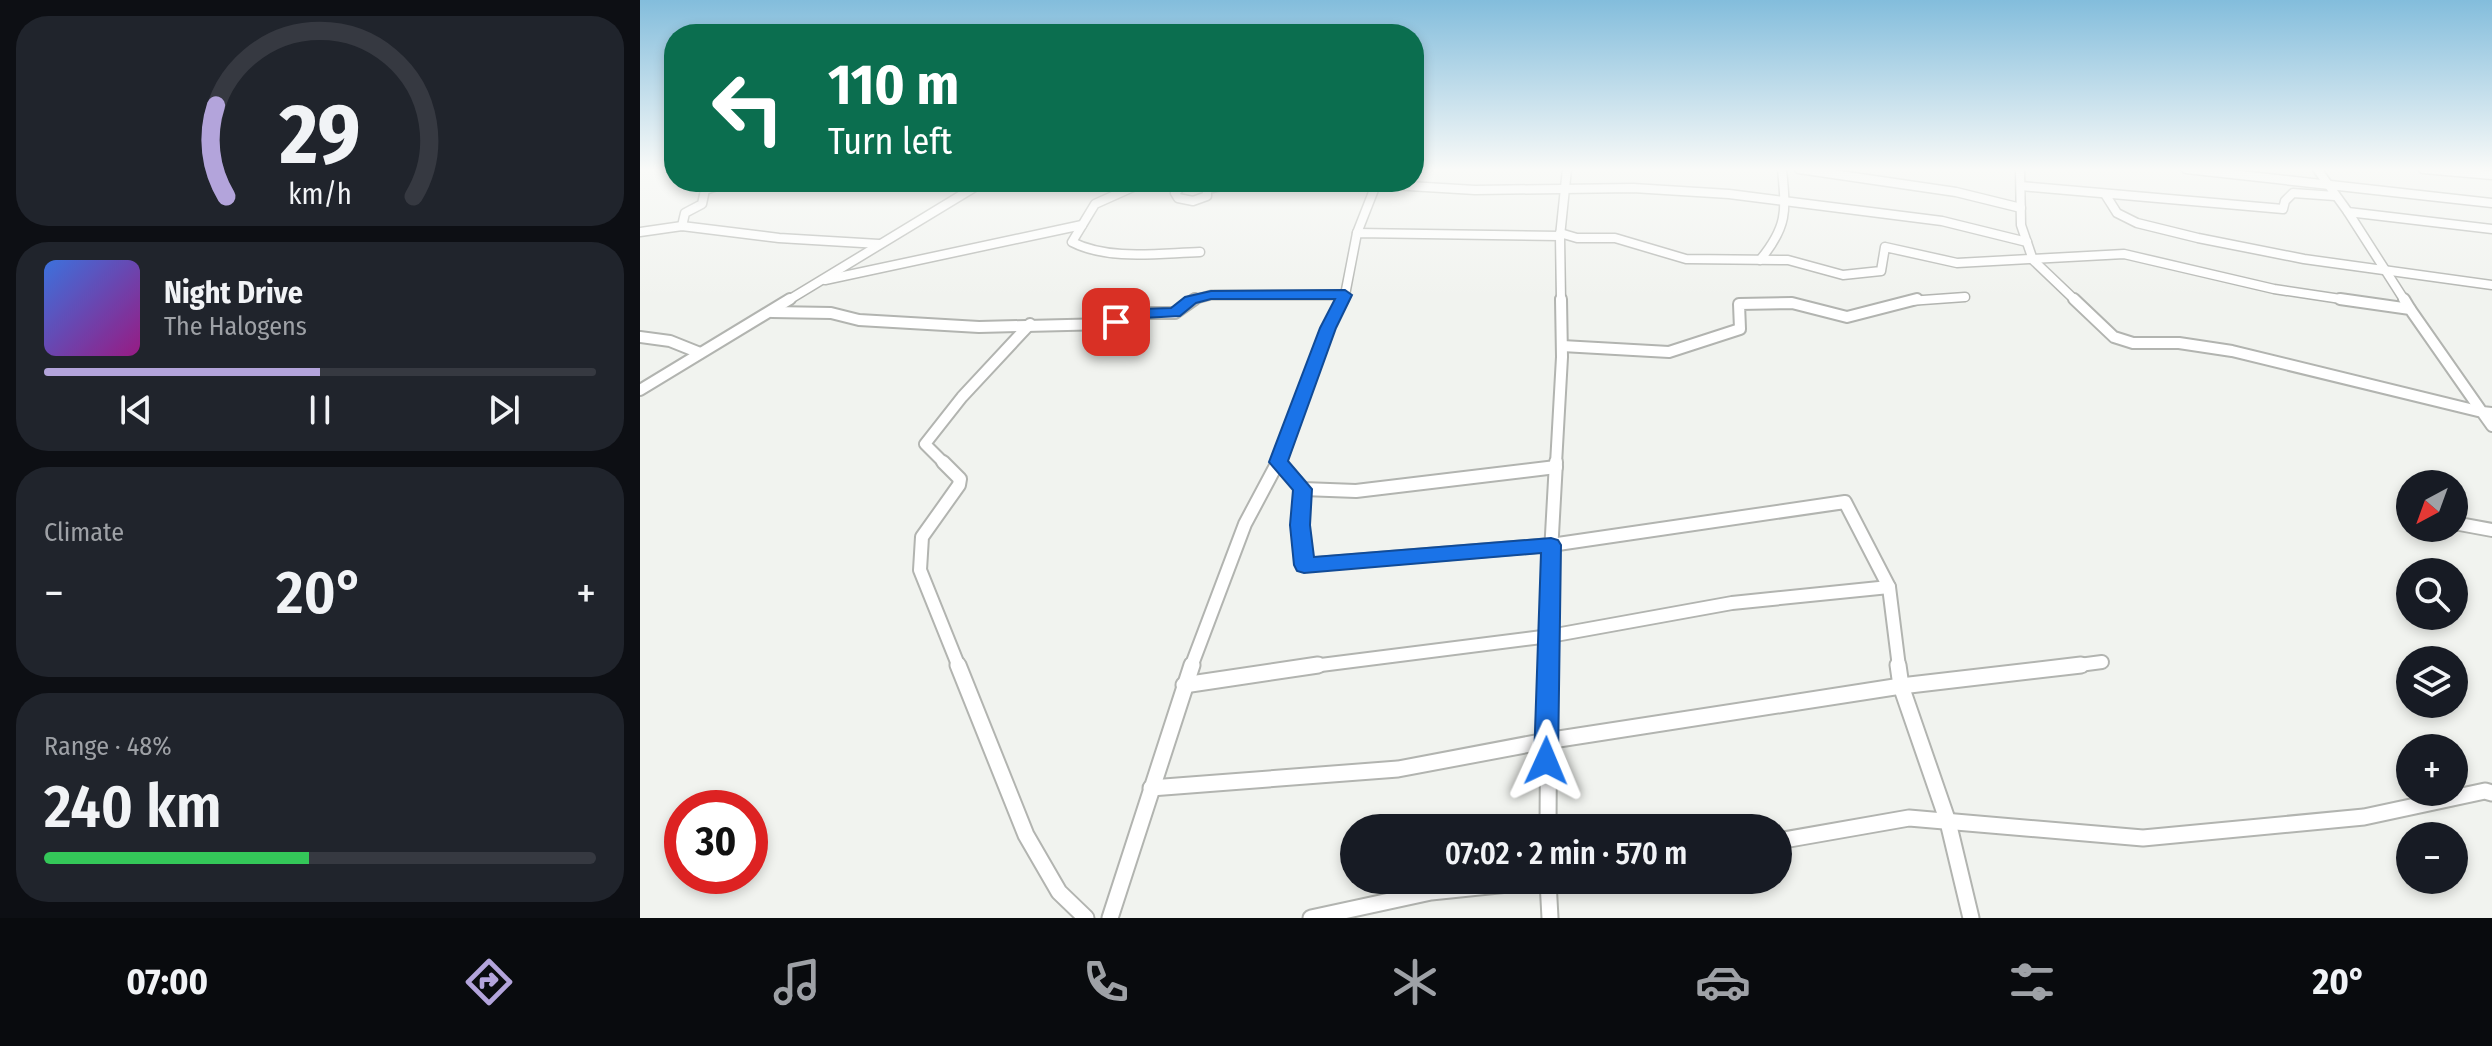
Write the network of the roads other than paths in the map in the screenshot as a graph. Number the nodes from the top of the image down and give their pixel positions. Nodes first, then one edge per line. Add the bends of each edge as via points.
1 (687, 212) edge
2 (933, 212) edge
3 (1090, 212) edge
4 (1365, 212) edge
5 (1563, 212) edge
6 (1786, 212) edge
7 (1866, 212) edge
8 (2021, 212) edge
9 (2116, 212) edge
10 (2348, 212) joint
11 (1082, 225) junction
12 (682, 226) junction
13 (2492, 229) edge
14 (640, 232) edge
15 (1357, 233) junction
16 (1560, 235) junction
17 (2027, 242) junction
18 (879, 244) junction
19 (1200, 252) dead end
20 (1760, 260) junction
21 (2033, 260) junction
22 (2386, 268) junction
23 (821, 281) junction
24 (2492, 285) edge
25 (1345, 295) junction
26 (1965, 297) dead end
27 (2410, 309) junction
28 (772, 312) junction
29 (1030, 324) junction
30 (640, 337) edge
31 (1562, 346) junction
32 (700, 353) junction
33 (640, 390) edge
34 (2487, 412) edge
35 (2492, 426) edge
36 (1278, 462) junction
37 (1556, 467) junction
38 (1303, 489) junction
39 (2468, 526) edge
40 (2492, 530) edge
41 (1551, 545) junction
42 (1889, 587) junction
43 (1550, 636) junction
44 (2102, 662) dead end
45 (1184, 685) junction
46 (1901, 686) junction
47 (1546, 741) junction
48 (1151, 788) junction
49 (2492, 793) edge
50 (1548, 814) edge
51 (1948, 822) junction
52 (1792, 839) edge
53 (1422, 894) edge
54 (1550, 894) edge
55 (1086, 918) edge
56 (1110, 918) edge
57 (1311, 918) edge
58 (1550, 918) edge
59 (1971, 918) edge

1 - 12 street
2 - 18 street
3 - 11 street
4 - 15 street
5 - 16 street
6 - 20 street via 1781,236
7 - 17 street via 1942,221
8 - 17 street
9 - 22 street via 2137,223 2234,246
10 - 13 street
10 - 22 street
11 - 19 street via 1072,242 1079,248
11 - 23 street
12 - 14 street
12 - 18 street
15 - 16 street
15 - 25 street
16 - 20 street via 1615,238 1686,259
16 - 31 street
17 - 21 street
18 - 23 street
20 - 21 street via 1809,264 1843,275 1881,271 1885,247 1957,263
21 - 27 street via 2124,254 2274,289
21 - 34 street via 2114,337 2232,351
22 - 24 street
22 - 27 street
23 - 28 street
25 - 29 street via 1211,295 1190,300 1175,313 1140,313 1108,324
25 - 36 street
26 - 31 street via 1920,298 1847,317 1792,303 1739,304 1740,329 1681,350
27 - 34 street
28 - 29 street via 979,327
28 - 32 street
29 - 55 street via 925,444 960,479 922,537 920,570 1026,835 1059,892
30 - 32 street
31 - 37 street
32 - 33 street
34 - 35 street
36 - 38 street
36 - 45 street via 1245,524
37 - 38 street via 1356,491
37 - 41 street
38 - 41 street via 1304,565
39 - 40 street
41 - 42 street via 1845,502
41 - 43 street
42 - 43 street via 1732,603
42 - 46 street
43 - 45 street
43 - 47 street
44 - 46 street
45 - 48 street
46 - 47 street
46 - 51 street
47 - 48 street via 1398,769
47 - 50 street
48 - 56 street
49 - 51 street via 2364,817 2143,838
51 - 52 street via 1909,818
51 - 59 street
53 - 57 street
54 - 58 street

